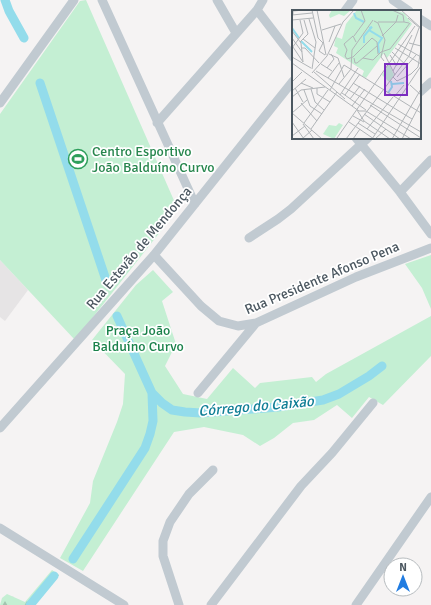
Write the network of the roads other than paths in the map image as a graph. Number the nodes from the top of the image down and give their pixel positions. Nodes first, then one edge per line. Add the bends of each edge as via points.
1 (74, 0) edge
2 (102, 0) edge
3 (217, 0) edge
4 (263, 0) edge
5 (353, 0) edge
6 (393, 0) edge
7 (257, 10) junction
8 (346, 10) edge
9 (408, 10) edge
10 (421, 20) edge
11 (431, 26) edge
12 (236, 33) junction
13 (292, 56) edge
14 (292, 82) edge
15 (431, 82) edge
16 (421, 91) edge
17 (0, 103) edge
18 (157, 123) junction
19 (362, 140) edge
20 (431, 160) edge
21 (400, 192) junction
22 (195, 204) junction
23 (431, 234) edge
24 (249, 238) dead end
25 (431, 248) edge
26 (154, 255) junction
27 (256, 323) junction
28 (198, 393) dead end
29 (373, 403) dead end
30 (0, 428) edge
31 (213, 470) dead end
32 (431, 498) edge
33 (0, 528) edge
34 (124, 605) edge
35 (180, 605) edge
36 (211, 605) edge
37 (356, 605) edge

1 - 17 street
2 - 18 street
3 - 12 street
4 - 7 street
5 - 8 street
6 - 9 street
7 - 12 street
7 - 13 street
10 - 11 street
12 - 18 street
14 - 22 street, Rua Estevão de Mendonça
15 - 16 street
18 - 22 street
19 - 21 street
19 - 24 street via 291,210
20 - 21 street
21 - 23 street
22 - 26 street, Rua Estevão de Mendonça
25 - 27 street, Rua Presidente Afonso Pena via 356,277
26 - 27 street, Rua Presidente Afonso Pena via 201,306 220,321 238,326
26 - 30 street, Rua Estevão de Mendonça
27 - 28 street
29 - 36 street via 301,486
31 - 35 street via 189,494 170,522 163,541 163,556
32 - 37 street
33 - 34 street

